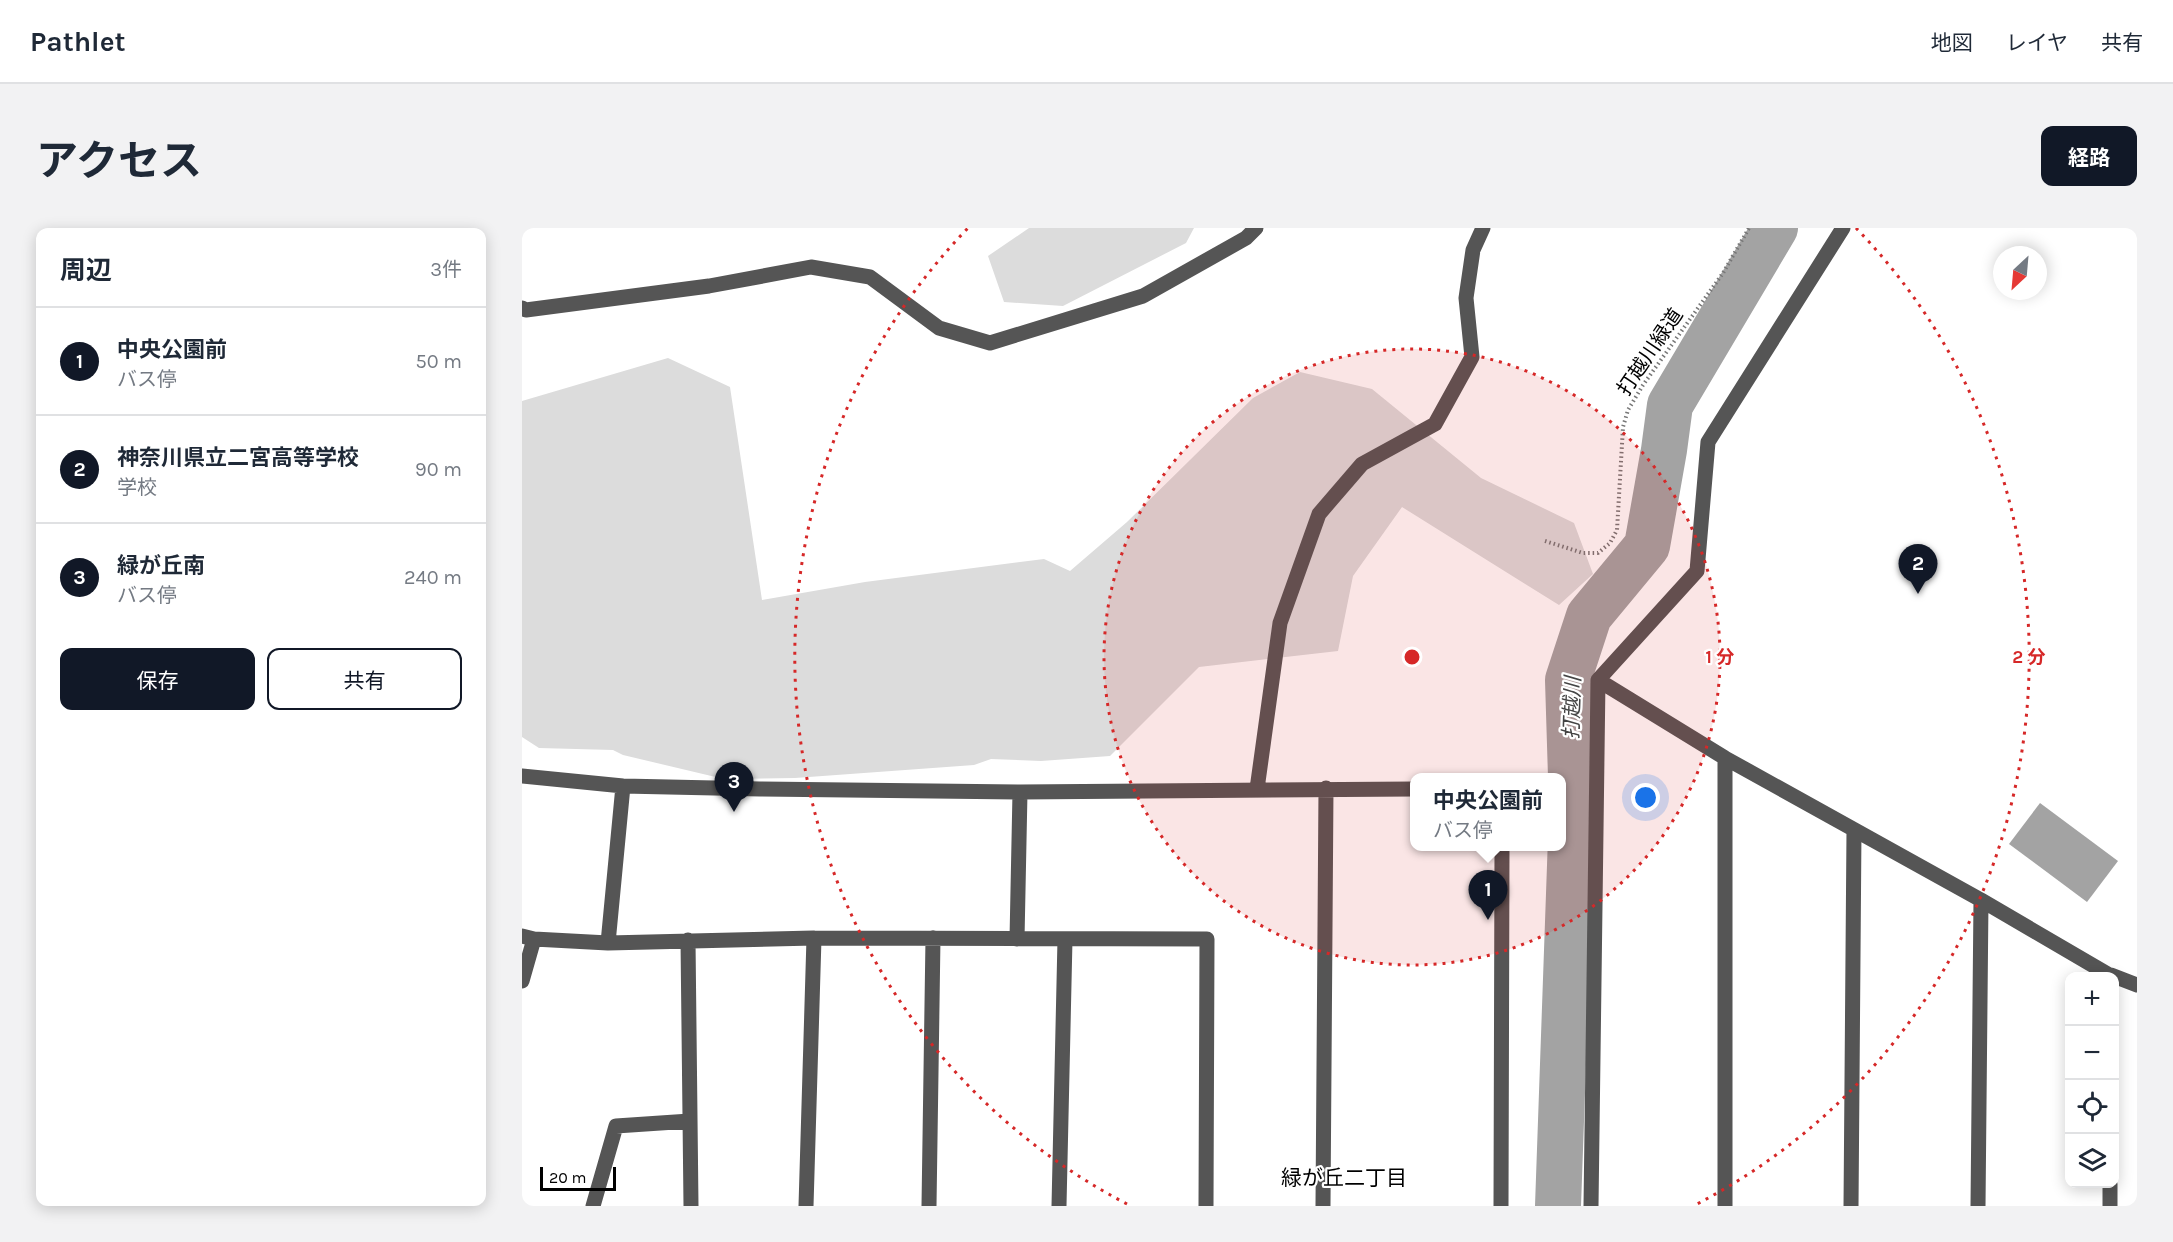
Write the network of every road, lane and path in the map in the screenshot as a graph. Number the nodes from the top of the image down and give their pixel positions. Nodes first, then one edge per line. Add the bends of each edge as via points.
1 (1256, 228) edge
2 (1483, 228) edge
3 (1749, 228) edge
4 (1843, 228) edge
5 (522, 308) edge
6 (1545, 541) dead end
7 (1598, 680) junction
8 (1725, 758) junction
9 (522, 776) edge
10 (623, 786) junction
11 (1326, 788) junction
12 (1257, 789) junction
13 (1410, 789) edge
14 (1020, 792) junction
15 (1854, 830) junction
16 (1502, 851) edge
17 (1981, 900) junction
18 (528, 937) edge
19 (814, 938) junction
20 (933, 938) junction
21 (1017, 939) junction
22 (1065, 939) junction
23 (688, 940) junction
24 (608, 943) junction
25 (2104, 972) edge
26 (2119, 979) edge
27 (522, 981) edge
28 (2137, 985) edge
29 (690, 1121) junction
30 (2110, 1188) edge
31 (593, 1206) edge
32 (691, 1206) edge
33 (806, 1206) edge
34 (929, 1206) edge
35 (1059, 1206) edge
36 (1206, 1206) edge
37 (1323, 1206) edge
38 (1501, 1206) edge
39 (1592, 1206) edge
40 (1725, 1206) edge
41 (1851, 1206) edge
42 (1978, 1206) edge
43 (2110, 1206) edge

1 - 5 street via 1246,238 1143,296 990,343 939,328 870,277 811,267 709,286
2 - 12 street via 1473,250 1466,298 1472,357 1436,424 1362,464 1319,514 1280,623
3 - 6 path, 打越川緑道 via 1723,273 1628,410 1623,428 1617,530 1610,543 1598,553 1583,553
4 - 7 street via 1708,442 1697,571
7 - 8 street
7 - 39 street
8 - 15 street
8 - 40 street
9 - 10 street
10 - 14 street
10 - 24 street
11 - 12 street
11 - 13 street
11 - 37 street
12 - 14 street
14 - 21 street
15 - 17 street
15 - 41 street
16 - 38 street
17 - 25 street
17 - 42 street
18 - 24 street
18 - 27 street
19 - 20 street
19 - 23 street
19 - 33 street
20 - 21 street
20 - 34 street
21 - 22 street
22 - 35 street
22 - 36 street via 1207,939
23 - 24 street
23 - 29 street
26 - 28 street
29 - 31 street via 616,1126
29 - 32 street
30 - 43 street

